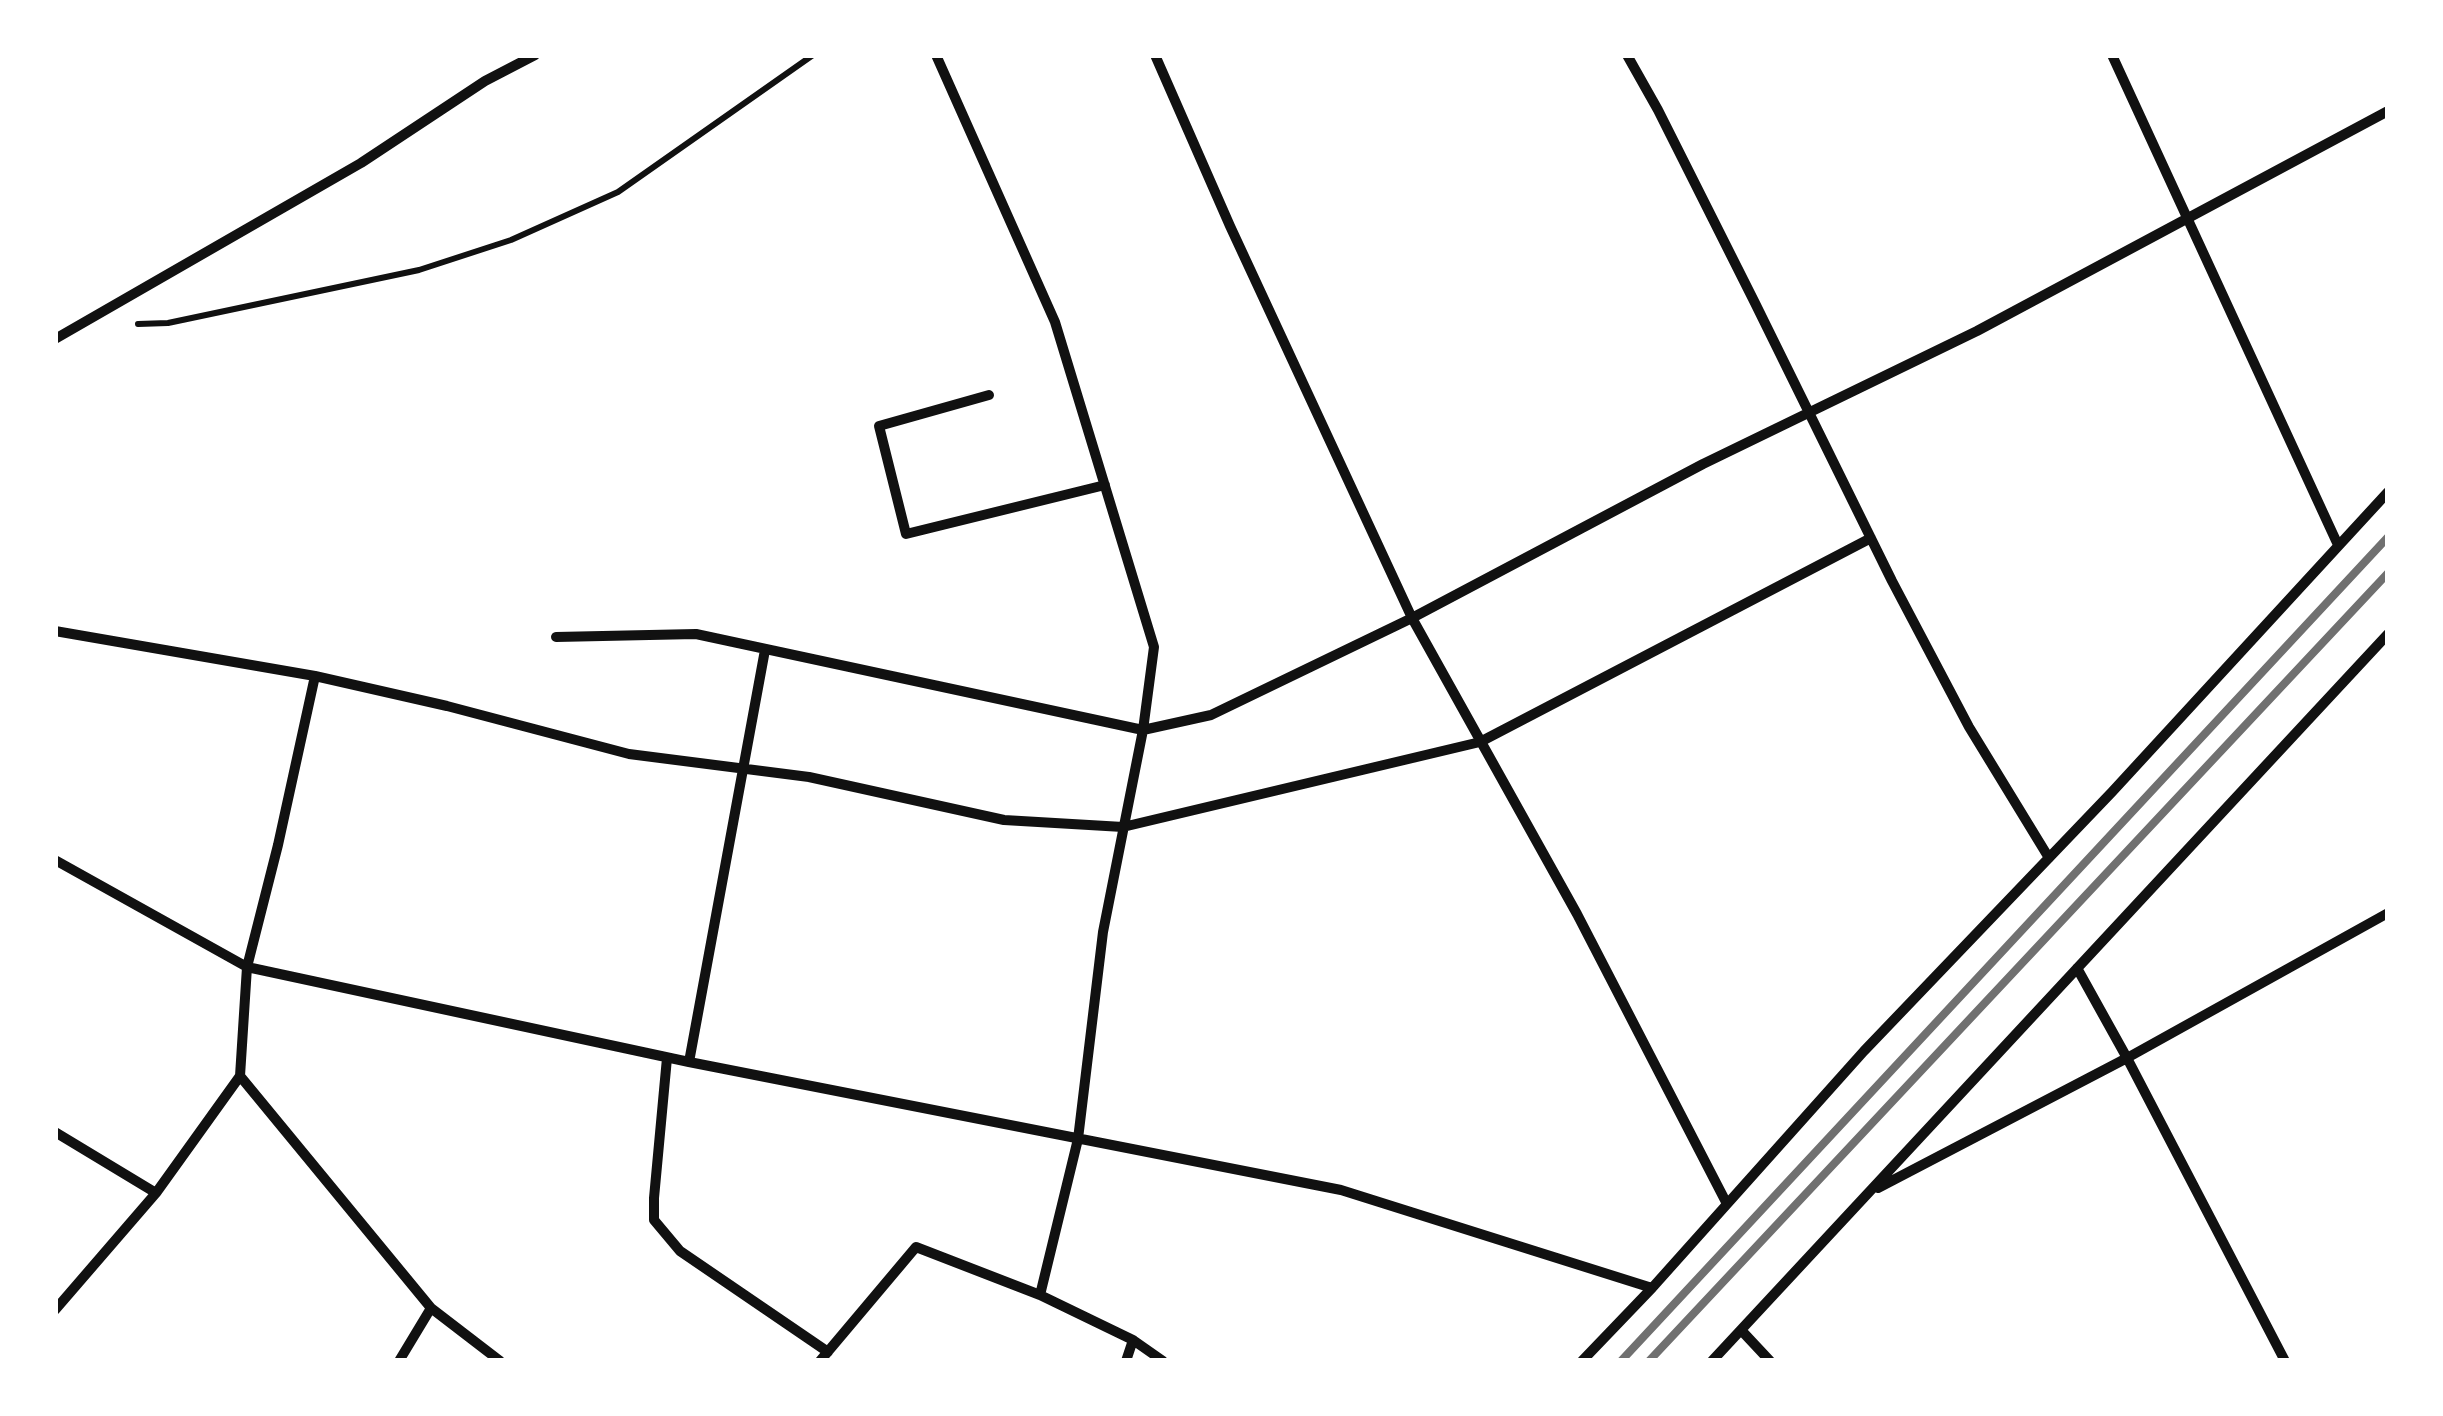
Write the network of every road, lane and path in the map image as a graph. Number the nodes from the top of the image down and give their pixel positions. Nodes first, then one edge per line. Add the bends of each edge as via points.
1 (535, 55) edge
2 (813, 55) edge
3 (936, 55) edge
4 (1154, 55) edge
5 (1627, 55) edge
6 (2112, 55) edge
7 (2388, 111) edge
8 (2187, 219) junction
9 (132, 324) dead end
10 (55, 340) edge
11 (989, 394) dead end
12 (1809, 412) junction
13 (1104, 485) junction
14 (2388, 492) edge
15 (1870, 538) junction
16 (2338, 545) junction
17 (1412, 618) junction
18 (55, 632) edge
19 (556, 638) dead end
20 (2386, 641) edge
21 (765, 650) junction
22 (315, 676) junction
23 (1143, 730) junction
24 (1480, 742) junction
25 (743, 769) junction
26 (1124, 827) junction
27 (2049, 858) junction
28 (55, 860) edge
29 (2388, 912) edge
30 (248, 967) junction
31 (2076, 968) junction
32 (667, 1058) junction
33 (2126, 1058) junction
34 (689, 1062) junction
35 (240, 1076) junction
36 (55, 1132) edge
37 (1078, 1139) junction
38 (156, 1193) junction
39 (1868, 1194) junction
40 (1726, 1204) junction
41 (1652, 1288) junction
42 (1040, 1295) junction
43 (432, 1308) junction
44 (55, 1310) edge
45 (1740, 1330) junction
46 (1133, 1340) junction
47 (824, 1356) edge
48 (400, 1361) edge
49 (500, 1361) edge
50 (1126, 1361) edge
51 (1163, 1361) edge
52 (1582, 1361) edge
53 (1712, 1361) edge
54 (1770, 1361) edge
55 (2285, 1361) edge

1 - 10 street
2 - 9 path via 618,192 511,240 400,274 168,323
3 - 13 street via 1056,322
4 - 17 street
5 - 12 street
6 - 8 street
7 - 8 street
8 - 12 street
8 - 16 street
11 - 13 street via 879,426 906,534
12 - 15 street
12 - 17 street
13 - 23 street via 1154,647
14 - 16 street
15 - 24 street
15 - 27 street
16 - 27 street
17 - 23 street via 1211,715
17 - 24 street
18 - 22 street
19 - 21 street via 696,634
20 - 31 street
21 - 23 street
21 - 25 street
22 - 25 street via 630,754
22 - 30 street
23 - 26 street
24 - 26 street
24 - 40 street
25 - 26 street via 1004,820
25 - 34 street
26 - 37 street
27 - 40 street
28 - 30 street
29 - 33 street
30 - 32 street
30 - 35 street
31 - 33 street
31 - 39 street
32 - 34 street
32 - 47 street via 654,1220 680,1251
33 - 39 street
33 - 55 street
34 - 37 street
35 - 38 street
35 - 43 street
36 - 38 street
37 - 41 street via 1341,1190
37 - 42 street
38 - 44 street
39 - 45 street
40 - 41 street
41 - 52 street
42 - 46 street
42 - 47 street via 916,1247
43 - 48 street
43 - 49 street
45 - 53 street
45 - 54 street
46 - 50 street
46 - 51 street

